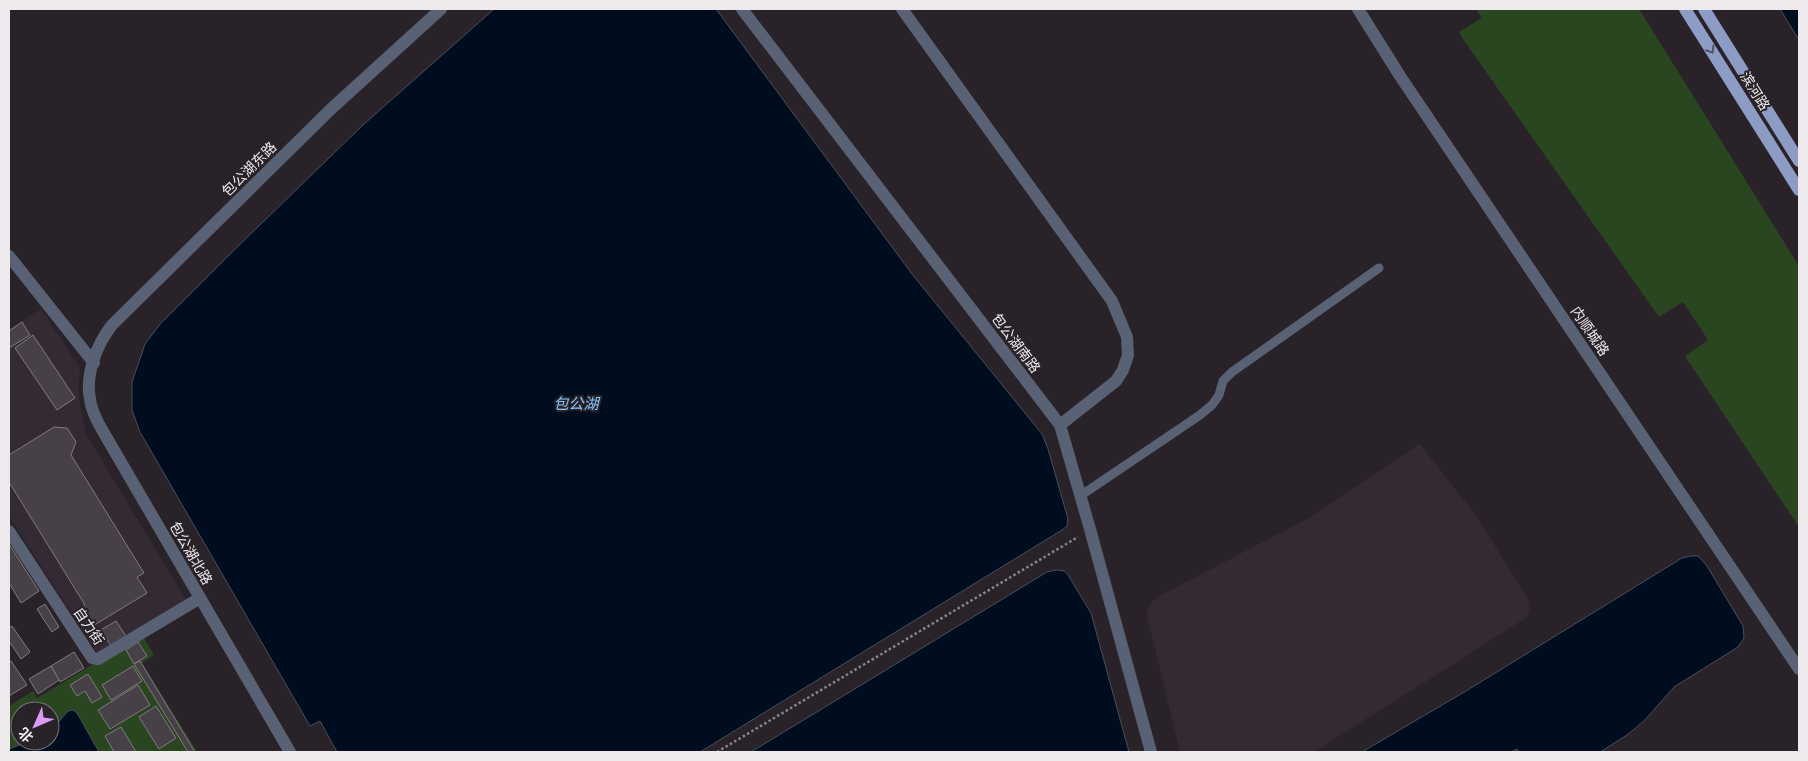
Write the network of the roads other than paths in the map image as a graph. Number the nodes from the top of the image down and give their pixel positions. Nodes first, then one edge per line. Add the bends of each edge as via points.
1 (441, 9) edge
2 (742, 9) edge
3 (902, 9) edge
4 (1358, 9) edge
5 (1685, 9) edge
6 (1704, 9) edge
7 (1799, 161) edge
8 (1799, 190) edge
9 (9, 256) edge
10 (1379, 268) dead end
11 (94, 363) junction
12 (1060, 425) junction
13 (1080, 496) junction
14 (9, 531) edge
15 (200, 598) junction
16 (1799, 669) edge
17 (290, 752) edge
18 (1151, 752) edge

1 - 11 street, 包公湖东路 via 331,109 112,325
2 - 12 street, 包公湖南路
3 - 12 street via 1112,301 1127,337 1128,355 1116,381
4 - 16 street, 内顺城路 via 1405,84
5 -> 8 main road, 滨河路
6 - 7 main road, 滨河路
9 - 11 street
10 - 13 lane via 1232,372 1223,381 1212,405 1200,416
11 - 15 street, 包公湖北路 via 89,379 89,397 101,428
12 - 13 street, 包公湖南路
13 - 18 street, 包公湖南路
14 - 15 street, 自力街 via 92,658 98,659
15 - 17 street, 包公湖北路

